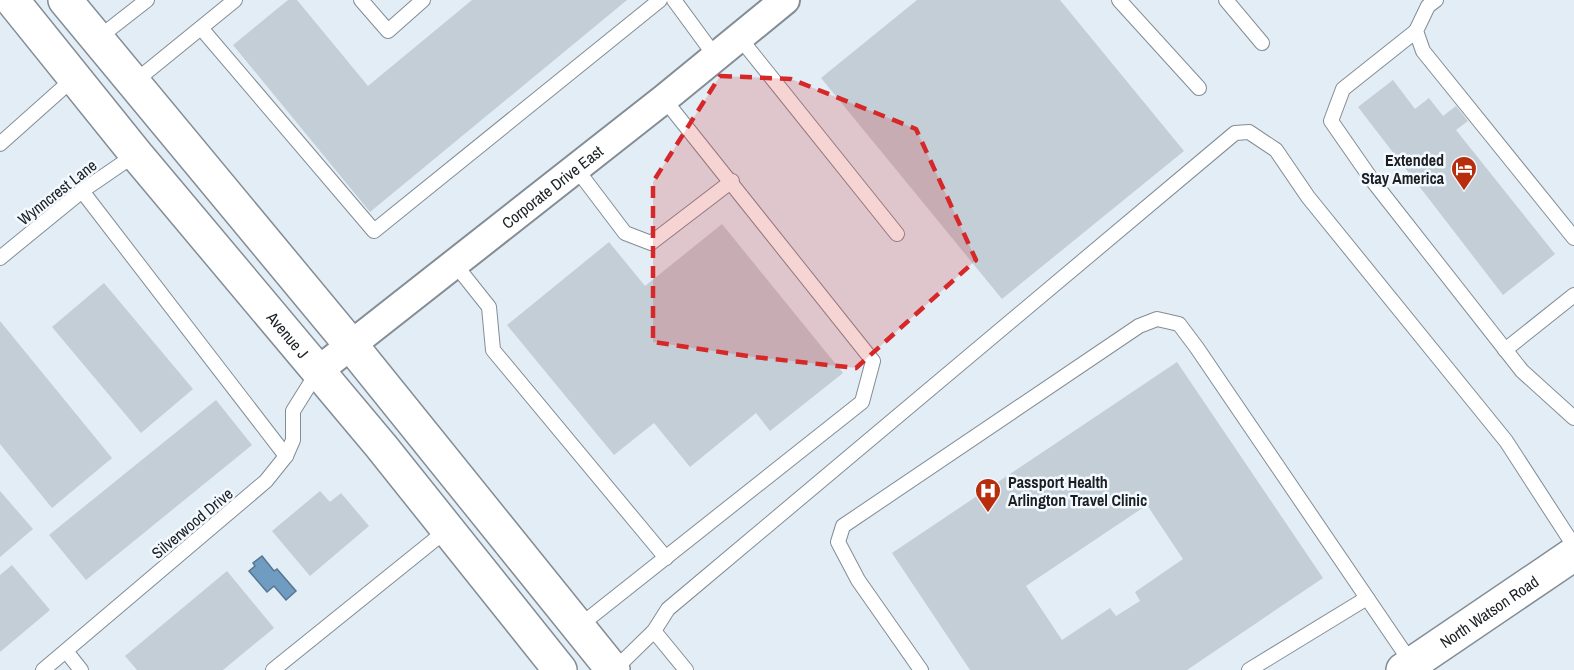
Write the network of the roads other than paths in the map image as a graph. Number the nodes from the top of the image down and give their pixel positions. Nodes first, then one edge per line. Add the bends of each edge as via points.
1 (12, 0) edge
2 (65, 0) edge
3 (147, 0) edge
4 (235, 0) edge
5 (360, 0) edge
6 (423, 0) edge
7 (660, 0) edge
8 (674, 0) edge
9 (1119, 0) edge
10 (1226, 0) edge
11 (1436, 0) edge
12 (782, 1) edge
13 (201, 28) junction
14 (1416, 31) junction
15 (739, 37) junction
16 (97, 39) junction
17 (1262, 43) dead end
18 (716, 56) junction
19 (75, 78) junction
20 (133, 83) junction
21 (1199, 88) dead end
22 (664, 99) junction
23 (0, 144) edge
24 (136, 154) junction
25 (575, 167) junction
26 (732, 182) junction
27 (82, 191) junction
28 (897, 234) dead end
29 (1574, 238) edge
30 (0, 258) edge
31 (454, 263) junction
32 (1574, 295) edge
33 (351, 345) junction
34 (1505, 350) junction
35 (318, 371) junction
36 (1574, 418) edge
37 (286, 456) junction
38 (448, 529) junction
39 (1574, 546) edge
40 (1574, 554) edge
41 (666, 558) junction
42 (1366, 598) junction
43 (578, 627) junction
44 (654, 631) junction
45 (66, 651) junction
46 (1408, 667) edge
47 (43, 670) edge
48 (81, 670) edge
49 (273, 670) edge
50 (560, 670) edge
51 (614, 670) edge
52 (686, 670) edge
53 (921, 670) edge
54 (1249, 670) edge

1 - 19 street, Avenue J
2 - 16 street
3 - 16 lane
4 - 13 lane
5 - 6 lane via 388,31
7 - 13 lane via 374,231
8 - 18 lane
9 - 21 lane
10 - 17 lane
11 - 14 lane via 1428,6
12 - 15 street, Corporate Drive East
13 - 20 lane
14 - 29 lane via 1423,51
14 - 34 lane via 1343,89 1331,121 1372,180
15 - 18 street, Corporate Drive East
15 - 28 lane
16 - 20 street
18 - 22 street, Corporate Drive East
19 - 23 lane
19 - 24 street, Avenue J
20 - 33 street
22 - 25 street, Corporate Drive East
22 - 26 lane
24 - 27 lane, Wynncrest Lane
24 - 35 street, Avenue J
25 - 26 lane via 625,233 651,243
25 - 31 street, Corporate Drive East
26 - 41 lane via 873,361 862,402
27 - 30 lane, Wynncrest Lane
27 - 37 lane
31 - 33 street, Corporate Drive East
31 - 41 lane via 489,307 493,350
32 - 34 lane
33 - 35 street, Corporate Drive East
33 - 43 street
34 - 36 lane via 1522,371
35 - 37 lane, Silverwood Drive via 293,411 292,440
35 - 38 street, Avenue J
37 - 45 lane, Silverwood Drive via 266,481
38 - 49 lane
38 - 50 street, Avenue J
39 - 44 lane via 1506,441 1308,197 1276,150 1249,132 1235,133 668,609
40 - 46 street, North Watson Road
41 - 43 lane
42 - 46 lane
42 - 53 lane via 1185,332 1179,324 1157,319 1139,326 843,526 838,542 854,574
42 - 54 lane
43 - 51 street
44 - 51 lane
44 - 52 lane
45 - 47 lane, Silverwood Drive
45 - 48 lane

